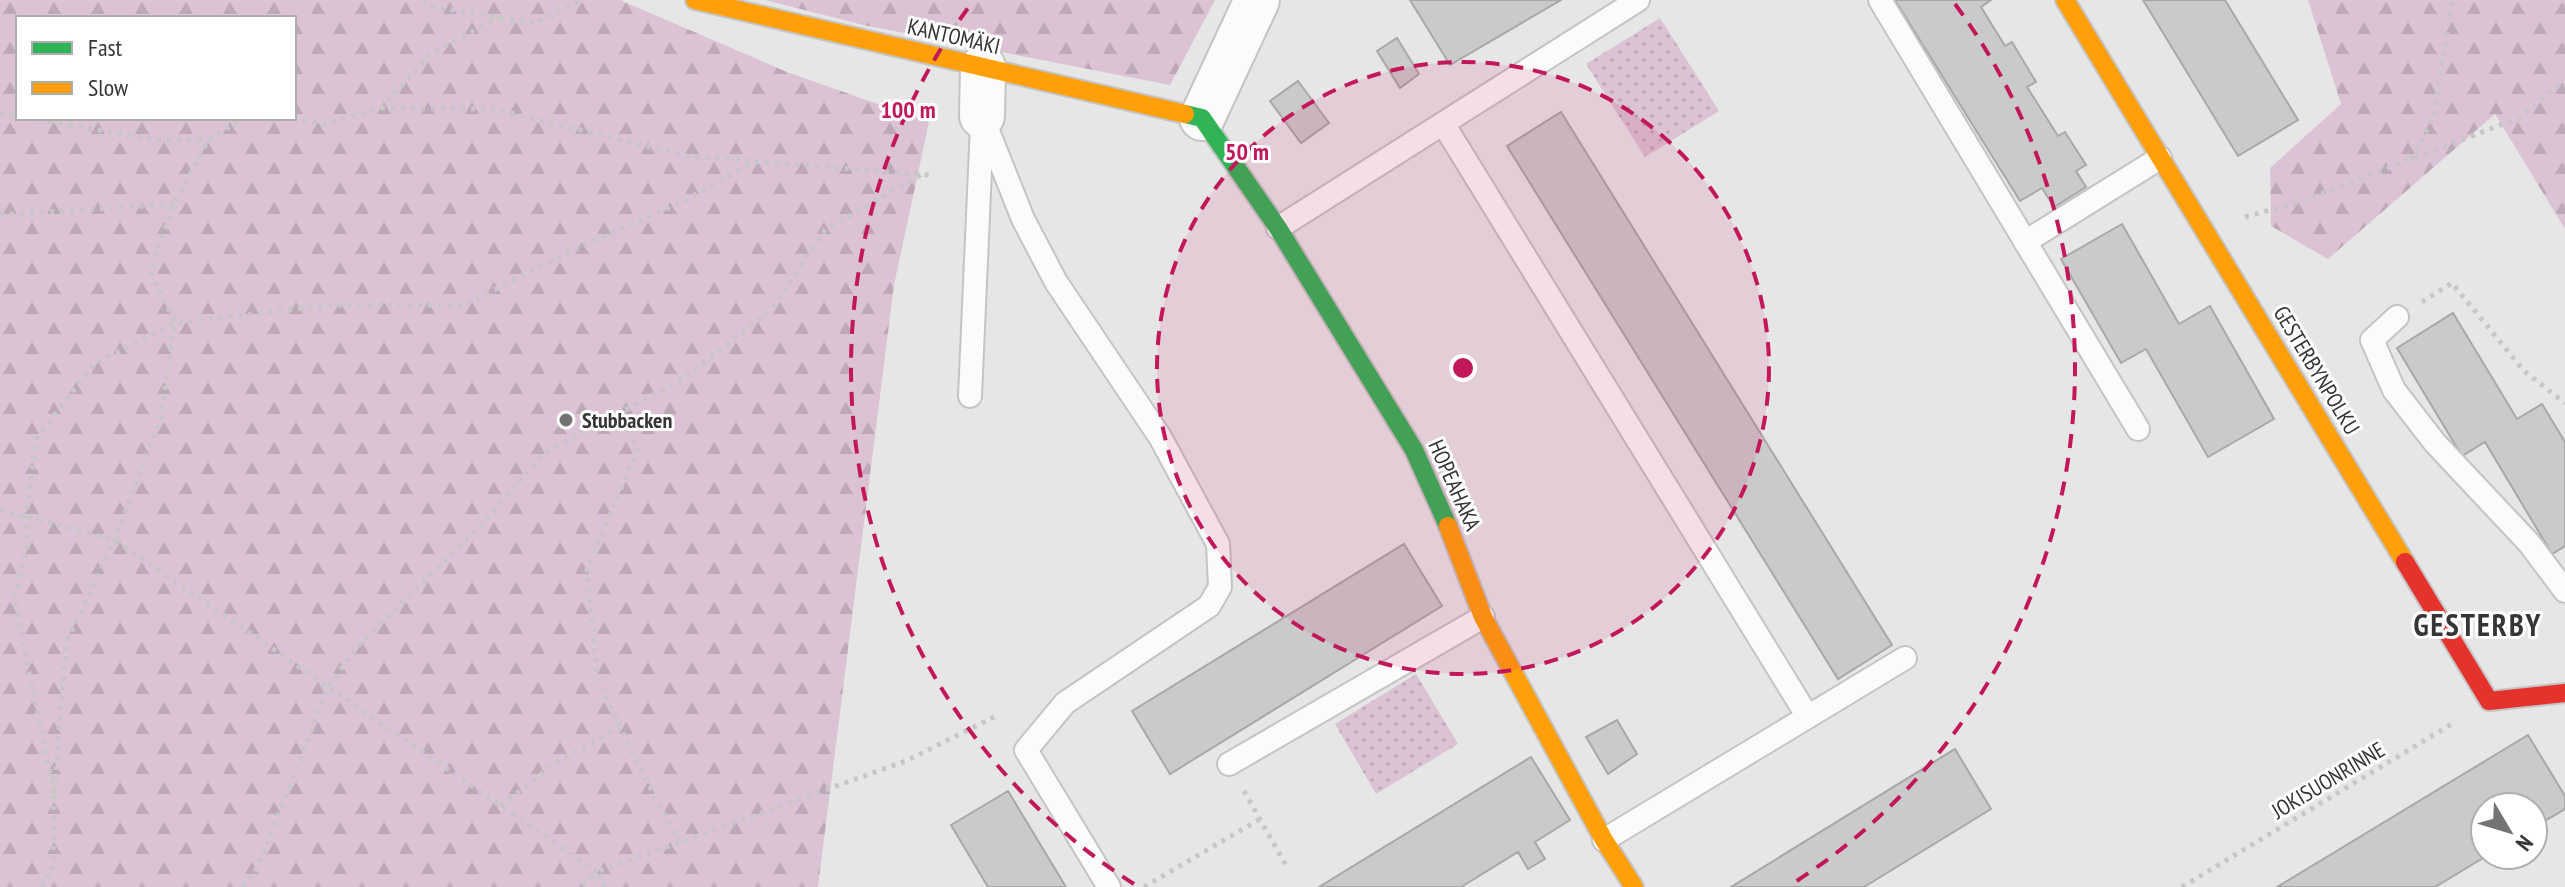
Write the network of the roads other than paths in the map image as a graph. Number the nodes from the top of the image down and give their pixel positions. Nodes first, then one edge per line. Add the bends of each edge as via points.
1 (695, 0) edge
2 (1257, 0) edge
3 (1638, 0) edge
4 (1880, 0) edge
5 (2065, 0) edge
6 (983, 67) junction
7 (982, 116) junction
8 (1202, 118) junction
9 (1444, 125) junction
10 (2160, 158) junction
11 (1278, 228) junction
12 (2025, 242) junction
13 (2397, 317) road end
14 (970, 396) dead end
15 (2138, 429) dead end
16 (2565, 591) edge
17 (1483, 617) junction
18 (1905, 658) dead end
19 (2565, 693) edge
20 (1808, 717) junction
21 (1229, 764) road end
22 (1604, 840) junction
23 (1109, 887) edge
24 (1634, 887) edge

1 - 6 street, KANTOMÄKI
2 - 8 street
3 - 9 lane
4 - 12 lane
5 - 10 street, GESTERBYNPOLKU
6 - 7 street
6 - 8 street, KANTOMÄKI
7 - 14 lane
7 - 23 lane via 1023,219 1056,282 1160,437 1218,544 1220,587 1209,606 1065,703 1026,750
8 - 11 street, HOPEAHAKA
9 - 11 lane
9 - 20 lane
10 - 12 lane
10 - 19 street, GESTERBYNPOLKU via 2489,701
11 - 17 street, HOPEAHAKA via 1414,450
12 - 15 lane
13 - 16 lane via 2372,340 2394,390
17 - 21 lane
17 - 22 street, HOPEAHAKA
18 - 20 lane
20 - 22 lane
22 - 24 street, HOPEAHAKA

